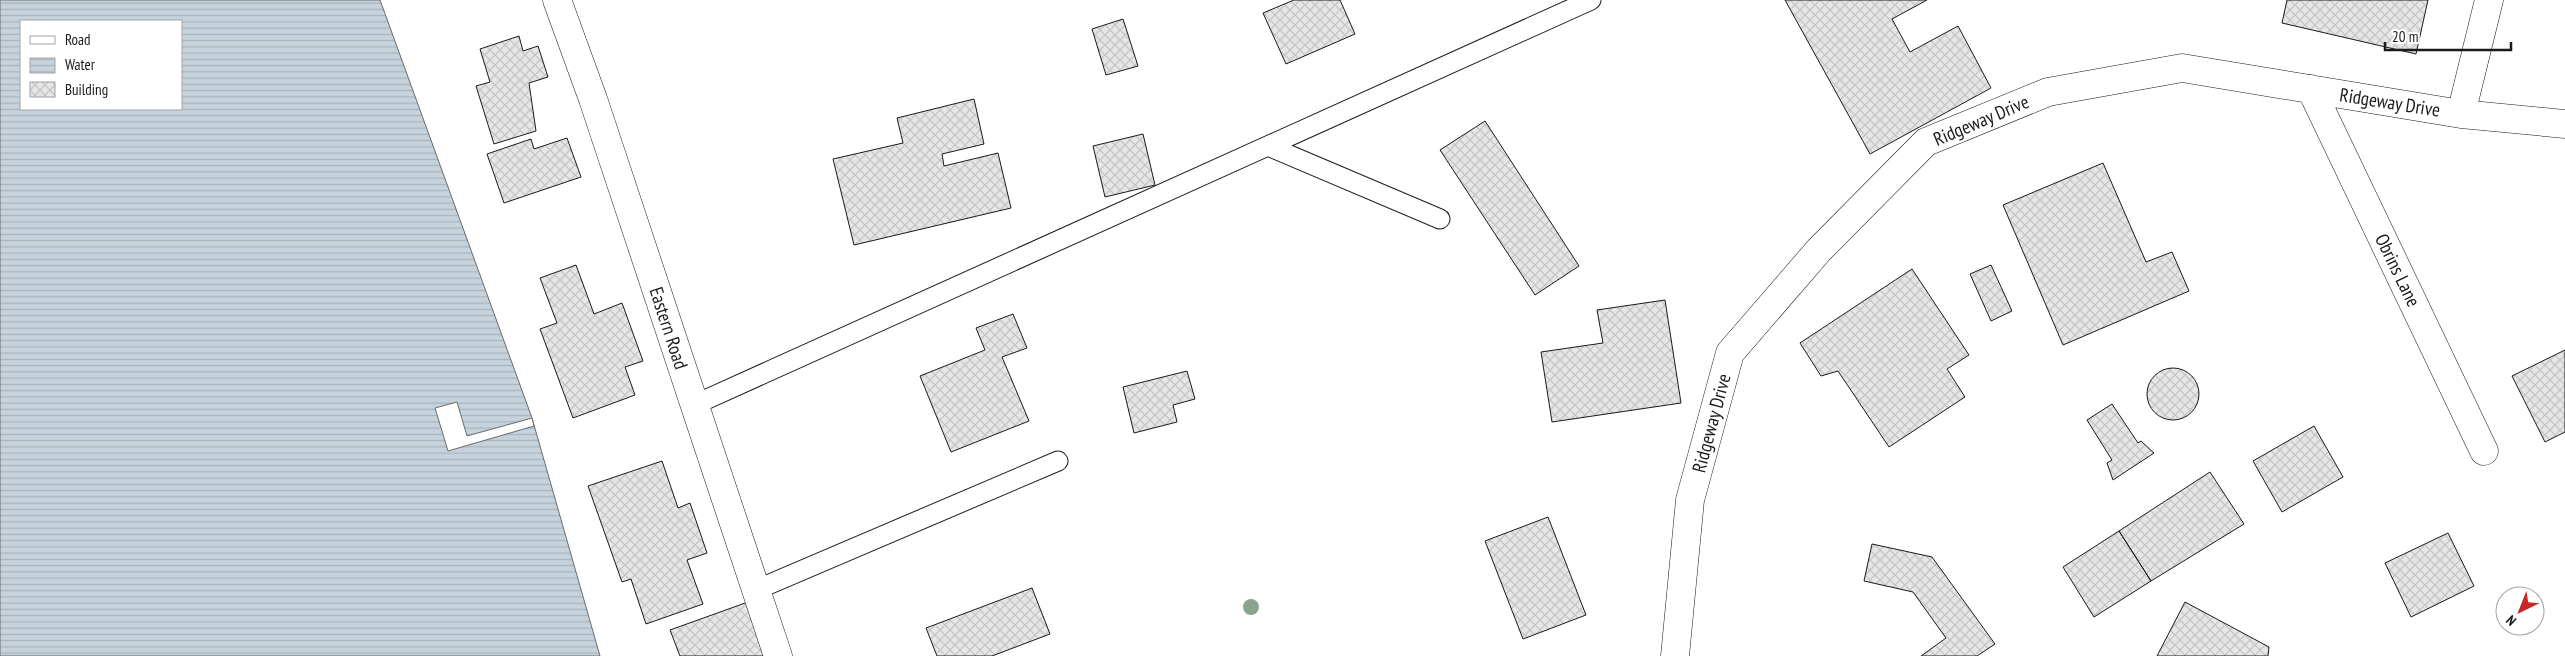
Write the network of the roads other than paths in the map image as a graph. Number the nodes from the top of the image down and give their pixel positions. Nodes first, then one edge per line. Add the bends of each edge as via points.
1 (557, 0) edge
2 (1592, 0) edge
3 (2490, 0) edge
4 (2311, 89) junction
5 (2461, 114) junction
6 (2565, 124) edge
7 (1268, 146) junction
8 (1440, 219) dead end
9 (694, 405) junction
10 (2484, 451) dead end
11 (1058, 462) dead end
12 (756, 590) junction
13 (778, 656) edge
14 (1675, 656) edge

1 - 9 main road, Eastern Road
2 - 7 lane
3 - 5 main road
4 - 5 main road, Ridgeway Drive
4 - 10 main road, Obrins Lane
4 - 14 main road, Ridgeway Drive via 2182,68 2048,92 1926,142 1819,250 1730,353 1690,500
5 - 6 main road, Ridgeway Drive
7 - 8 lane
7 - 9 lane
9 - 12 main road, Eastern Road
11 - 12 lane
12 - 13 main road, Eastern Road

